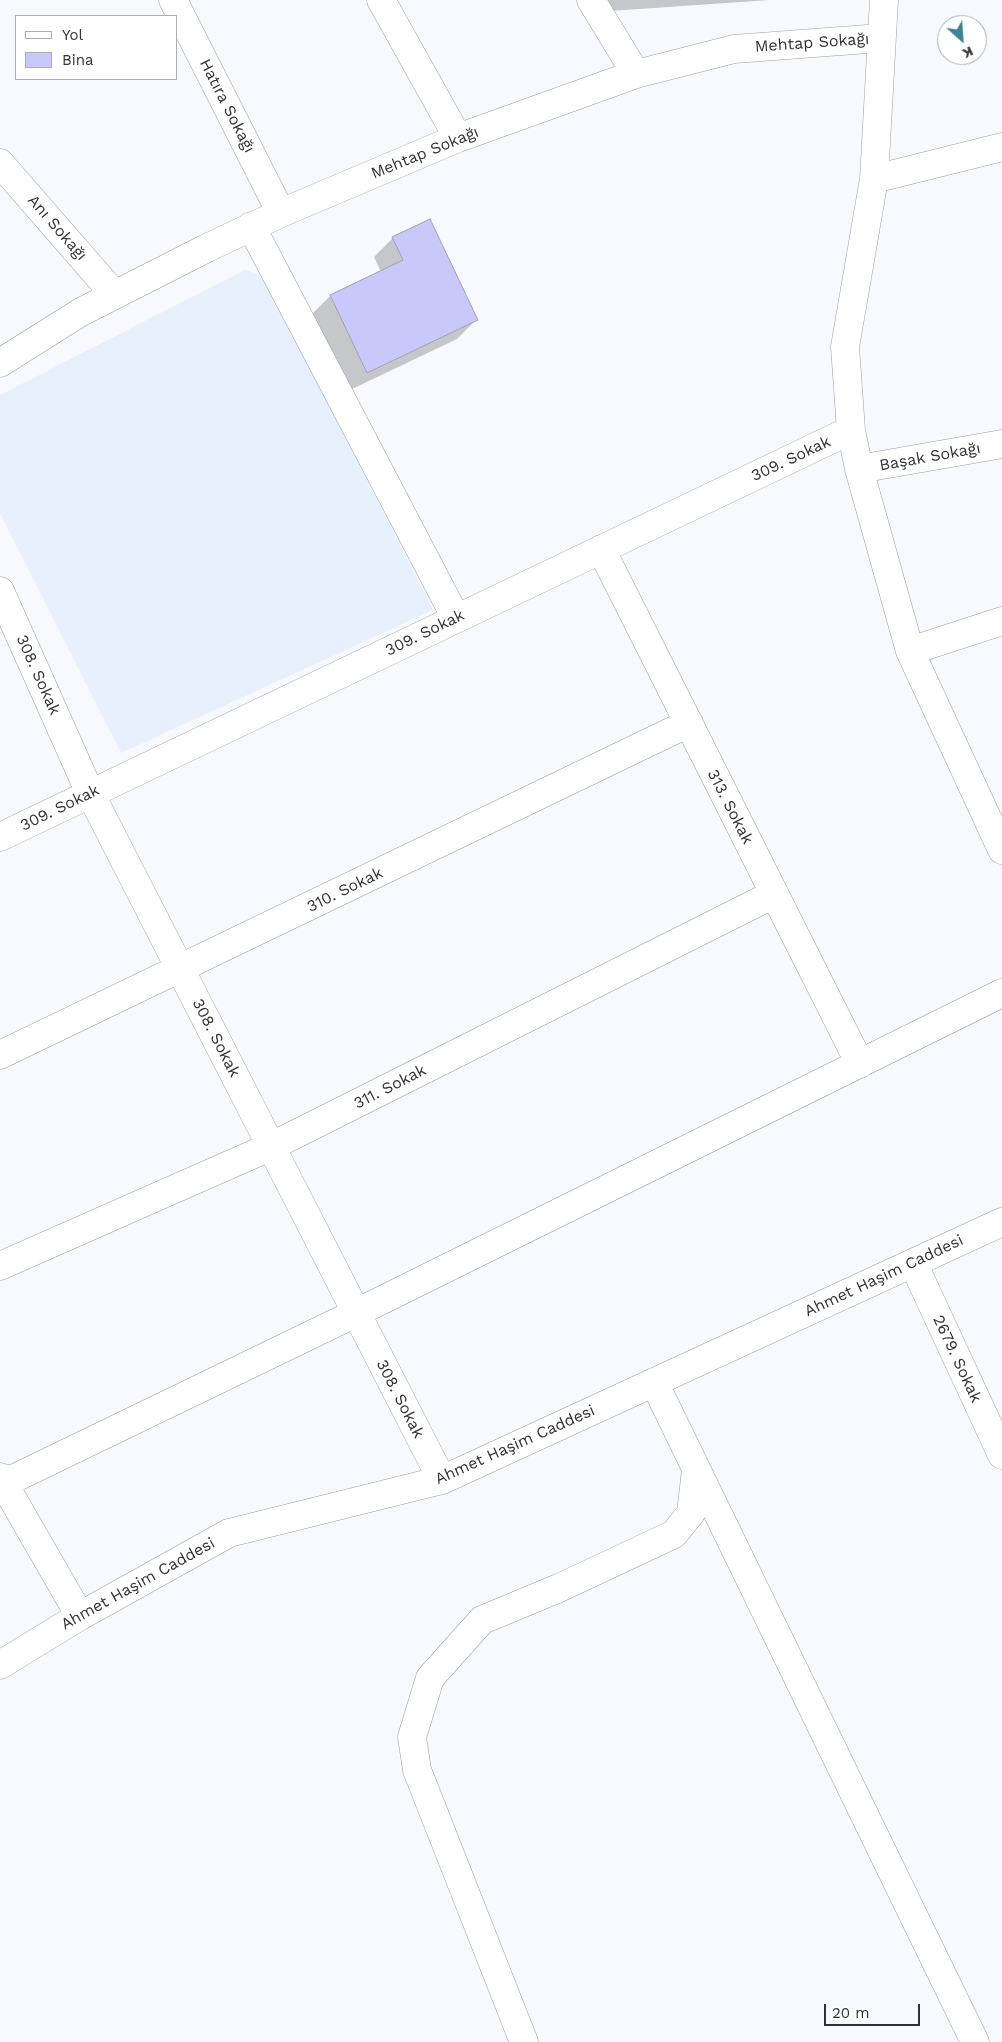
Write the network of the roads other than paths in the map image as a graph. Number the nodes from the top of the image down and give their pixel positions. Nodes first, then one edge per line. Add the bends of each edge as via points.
1 (173, 0) edge
2 (380, 0) edge
3 (591, 0) edge
4 (884, 0) edge
5 (882, 38) junction
6 (636, 74) junction
7 (458, 138) junction
8 (1002, 147) edge
9 (0, 163) edge
10 (874, 179) junction
11 (280, 213) junction
12 (251, 226) junction
13 (114, 294) junction
14 (0, 363) edge
15 (851, 430) junction
16 (1002, 444) edge
17 (859, 469) junction
18 (601, 549) junction
19 (3, 604) edge
20 (456, 618) junction
21 (1002, 621) edge
22 (910, 651) junction
23 (689, 723) junction
24 (90, 793) junction
25 (0, 838) edge
26 (1002, 850) edge
27 (774, 894) junction
28 (181, 970) junction
29 (1002, 993) edge
30 (0, 1055) edge
31 (860, 1064) junction
32 (272, 1146) junction
33 (1002, 1222) edge
34 (913, 1263) junction
35 (0, 1266) edge
36 (356, 1313) junction
37 (654, 1382) junction
38 (1002, 1455) edge
39 (696, 1470) junction
40 (1, 1479) edge
41 (442, 1480) junction
42 (80, 1616) junction
43 (0, 1665) edge
44 (524, 2042) edge
45 (975, 2042) edge

1 - 11 street, Hatıra Sokağı
2 - 7 street
3 - 6 street
4 - 5 street
5 - 6 street, Mehtap Sokağı via 734,49
5 - 10 street
6 - 7 street, Mehtap Sokağı
7 - 11 street, Mehtap Sokağı
8 - 10 street
9 - 13 street, Anı Sokağı
10 - 15 street via 845,347
11 - 12 street, Mehtap Sokağı
12 - 13 street, Mehtap Sokağı
12 - 20 street
13 - 14 street, Mehtap Sokağı
15 - 17 street
15 - 18 street, 309. Sokak
16 - 17 street, Başak Sokağı
17 - 22 street
18 - 20 street, 309. Sokak
18 - 23 street, 313. Sokak
19 - 24 street, 308. Sokak
20 - 24 street, 309. Sokak
21 - 22 street
22 - 26 street
23 - 27 street, 313. Sokak
23 - 28 street, 310. Sokak
24 - 25 street, 309. Sokak
24 - 28 street, 308. Sokak
27 - 31 street, 313. Sokak
27 - 32 street, 311. Sokak
28 - 30 street, 310. Sokak
28 - 32 street, 308. Sokak
29 - 31 street
31 - 36 street
32 - 35 street, 311. Sokak
32 - 36 street, 308. Sokak
33 - 34 street, Ahmet Haşim Caddesi
34 - 37 street, Ahmet Haşim Caddesi
34 - 38 street, 2679. Sokak
36 - 40 street via 15,1478
36 - 41 street, 308. Sokak
37 - 39 street
37 - 41 street, Ahmet Haşim Caddesi
39 - 44 street via 691,1513 674,1534 482,1620 430,1678 417,1720 412,1737 417,1770
39 - 45 street
40 - 42 street
41 - 42 street, Ahmet Haşim Caddesi via 230,1533
42 - 43 street, Ahmet Haşim Caddesi

